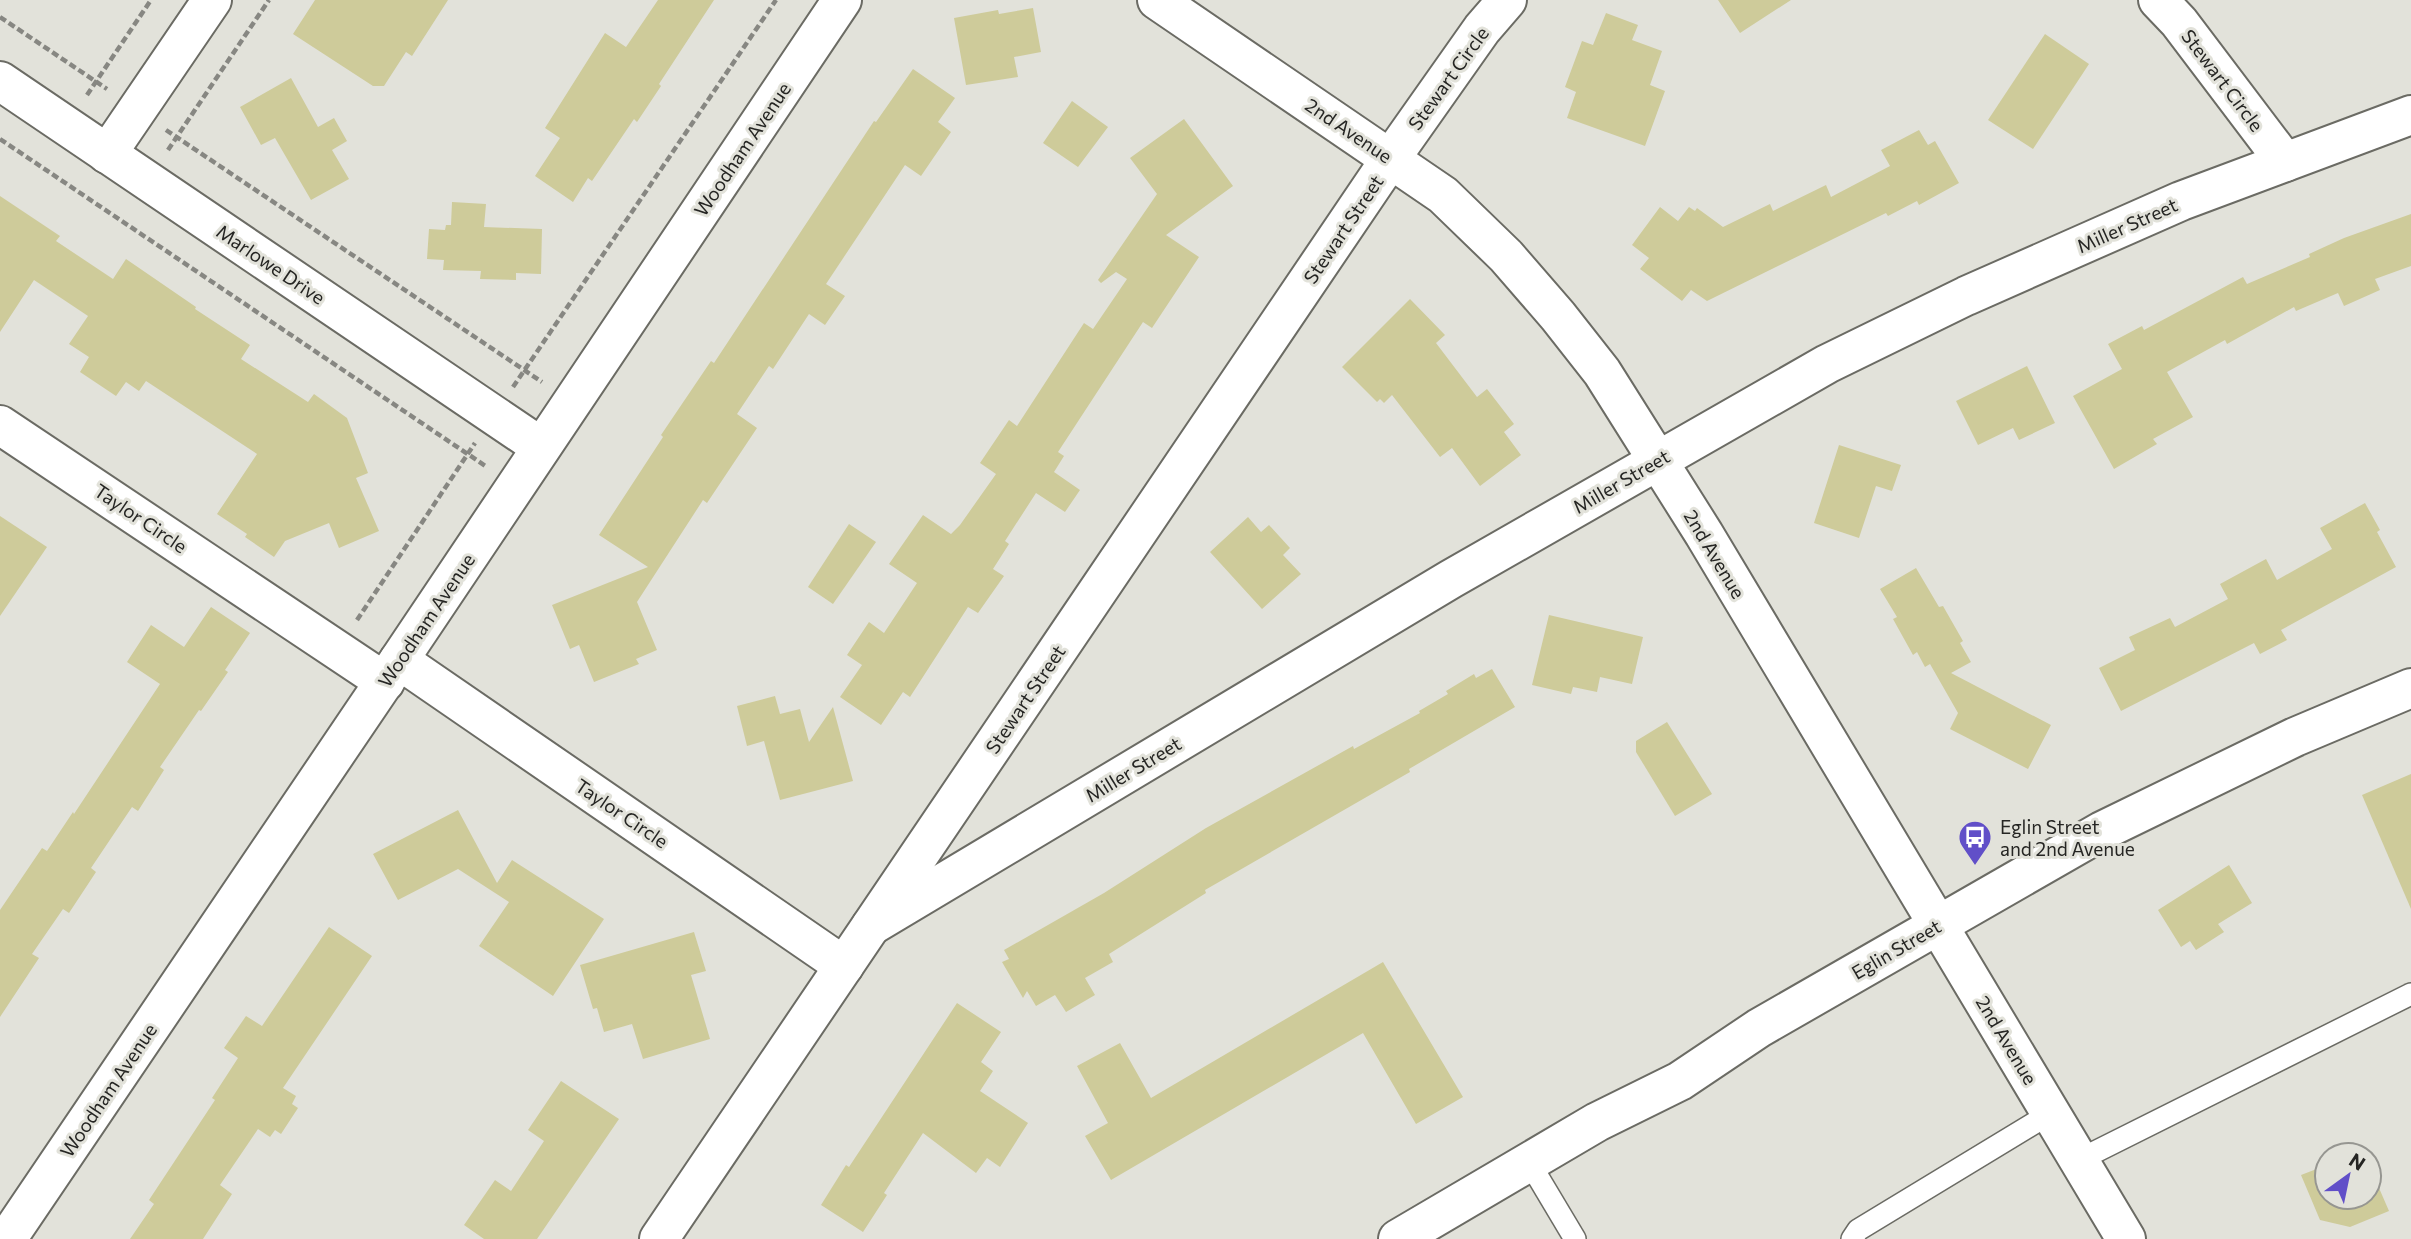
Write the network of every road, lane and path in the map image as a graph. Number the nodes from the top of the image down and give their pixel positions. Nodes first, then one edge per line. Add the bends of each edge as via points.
1 (151, 0) edge
2 (212, 0) edge
3 (269, 0) edge
4 (776, 0) edge
5 (842, 0) edge
6 (1157, 0) edge
7 (1507, 0) edge
8 (2158, 0) edge
9 (0, 17) edge
10 (0, 81) edge
11 (96, 82) junction
12 (137, 110) junction
13 (2411, 115) edge
14 (66, 126) junction
15 (177, 136) junction
16 (0, 139) edge
17 (107, 154) junction
18 (1391, 158) junction
19 (2285, 162) junction
20 (148, 181) junction
21 (524, 370) junction
22 (572, 402) junction
23 (495, 415) junction
24 (0, 425) edge
25 (541, 447) junction
26 (467, 454) junction
27 (1657, 460) junction
28 (515, 487) junction
29 (338, 650) junction
30 (392, 671) junction
31 (2411, 688) edge
32 (1938, 925) junction
33 (871, 926) junction
34 (844, 966) junction
35 (2411, 994) edge
36 (2051, 1113) junction
37 (2079, 1160) junction
38 (1529, 1162) junction
39 (7, 1239) edge
40 (659, 1239) edge
41 (1398, 1239) edge
42 (1575, 1239) edge
43 (1852, 1239) edge
44 (2126, 1239) edge

1 - 11 path
2 - 12 street
3 - 15 path
4 - 21 path
5 - 22 street, Woodham Avenue
6 - 18 street, 2nd Avenue
7 - 18 street, Stewart Circle
8 - 19 street, Stewart Circle
9 - 11 path
10 - 14 street, Marlowe Drive
11 - 12 path
11 - 14 path
12 - 15 path
12 - 17 street
13 - 19 street, Miller Street
14 - 17 street, Marlowe Drive
15 - 20 path
15 - 21 path
16 - 26 path
17 - 20 street, Marlowe Drive
18 - 27 street, 2nd Avenue via 1443,195 1506,256 1602,372
18 - 33 street, Stewart Street
19 - 27 street, Miller Street via 2181,201 1966,296 1827,364
20 - 23 street, Marlowe Drive
21 - 22 path
21 - 23 path
22 - 25 street, Woodham Avenue
23 - 25 street, Marlowe Drive
23 - 26 path
24 - 29 street, Taylor Circle
25 - 28 street, Woodham Avenue
26 - 28 path
26 - 29 path
27 - 32 street, 2nd Avenue
27 - 33 street, Miller Street
28 - 30 street, Woodham Avenue
29 - 30 street, Taylor Circle
30 - 34 street, Taylor Circle
30 - 39 street, Woodham Avenue
31 - 32 street, Eglin Street via 2295,737 2102,831
32 - 36 street, 2nd Avenue
32 - 38 street, Eglin Street via 1759,1028 1680,1081
33 - 34 street, Stewart Street
34 - 40 street, Stewart Street
35 - 37 lane
36 - 37 street, 2nd Avenue
36 - 43 lane via 1858,1230
37 - 44 street, 2nd Avenue
38 - 41 street, Eglin Street
38 - 42 lane

